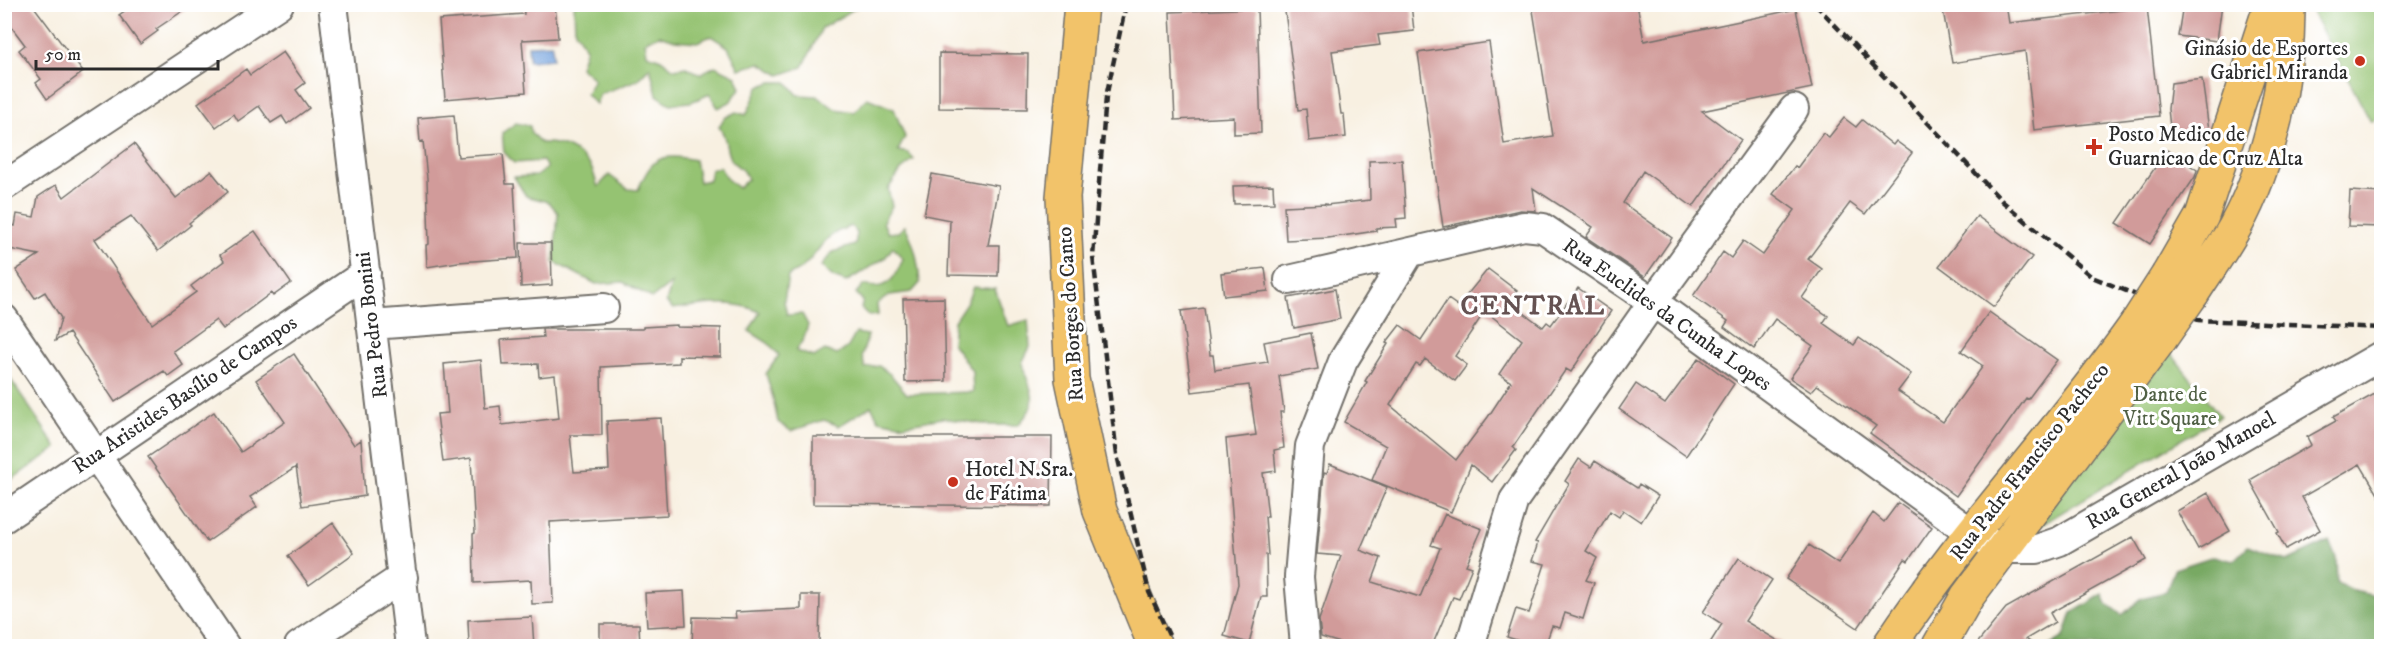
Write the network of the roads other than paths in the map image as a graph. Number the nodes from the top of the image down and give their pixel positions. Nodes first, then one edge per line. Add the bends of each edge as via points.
1 (279, 4) edge
2 (333, 4) edge
3 (1081, 4) edge
4 (2271, 4) edge
5 (2288, 4) edge
6 (1794, 110) dead end
7 (4, 186) edge
8 (2202, 216) junction
9 (2235, 227) junction
10 (1410, 252) junction
11 (366, 273) junction
12 (1289, 280) dead end
13 (2180, 284) junction
14 (1653, 302) junction
15 (604, 308) dead end
16 (4, 319) edge
17 (371, 325) junction
18 (2148, 332) junction
19 (2382, 355) edge
20 (96, 455) junction
21 (4, 518) edge
22 (1973, 534) junction
23 (2002, 549) junction
24 (403, 577) junction
25 (225, 646) edge
26 (299, 646) edge
27 (410, 646) edge
28 (1155, 646) edge
29 (1305, 646) edge
30 (1470, 646) edge
31 (1889, 646) edge
32 (1939, 646) edge

1 - 7 street
2 - 11 street, Rua Pedro Bonini
3 - 28 main road, Rua Borges do Canto via 1063,197 1072,379 1100,511
4 - 8 main road
5 - 9 main road via 2285,74 2254,184
6 - 14 street
8 - 9 main road
8 - 13 main road
9 - 13 main road
10 - 12 street, Rua Euclides da Cunha Lopes
10 - 14 street, Rua Euclides da Cunha Lopes via 1524,226 1543,228
10 - 29 street via 1342,361 1310,446 1299,577
11 - 17 street, Rua Pedro Bonini
11 - 20 street, Rua Aristides Basílio de Campos
13 - 18 main road, Rua Padre Francisco Pacheco, bridge
14 - 22 street, Rua Euclides da Cunha Lopes
14 - 30 street via 1514,500
15 - 17 street
16 - 20 street
17 - 24 street, Rua Pedro Bonini
18 - 22 main road, Rua Padre Francisco Pacheco via 2104,369
18 - 23 main road, Rua Padre Francisco Pacheco
19 - 23 street, Rua General João Manoel via 2060,541 2037,549
20 - 21 street, Rua Aristides Basílio de Campos
20 - 25 street
22 - 23 street, Rua General João Manoel
22 - 31 main road, Rua Padre Francisco Pacheco via 1918,602
23 - 32 main road, Rua Padre Francisco Pacheco via 1967,597
24 - 26 street
24 - 27 street, Rua Pedro Bonini

